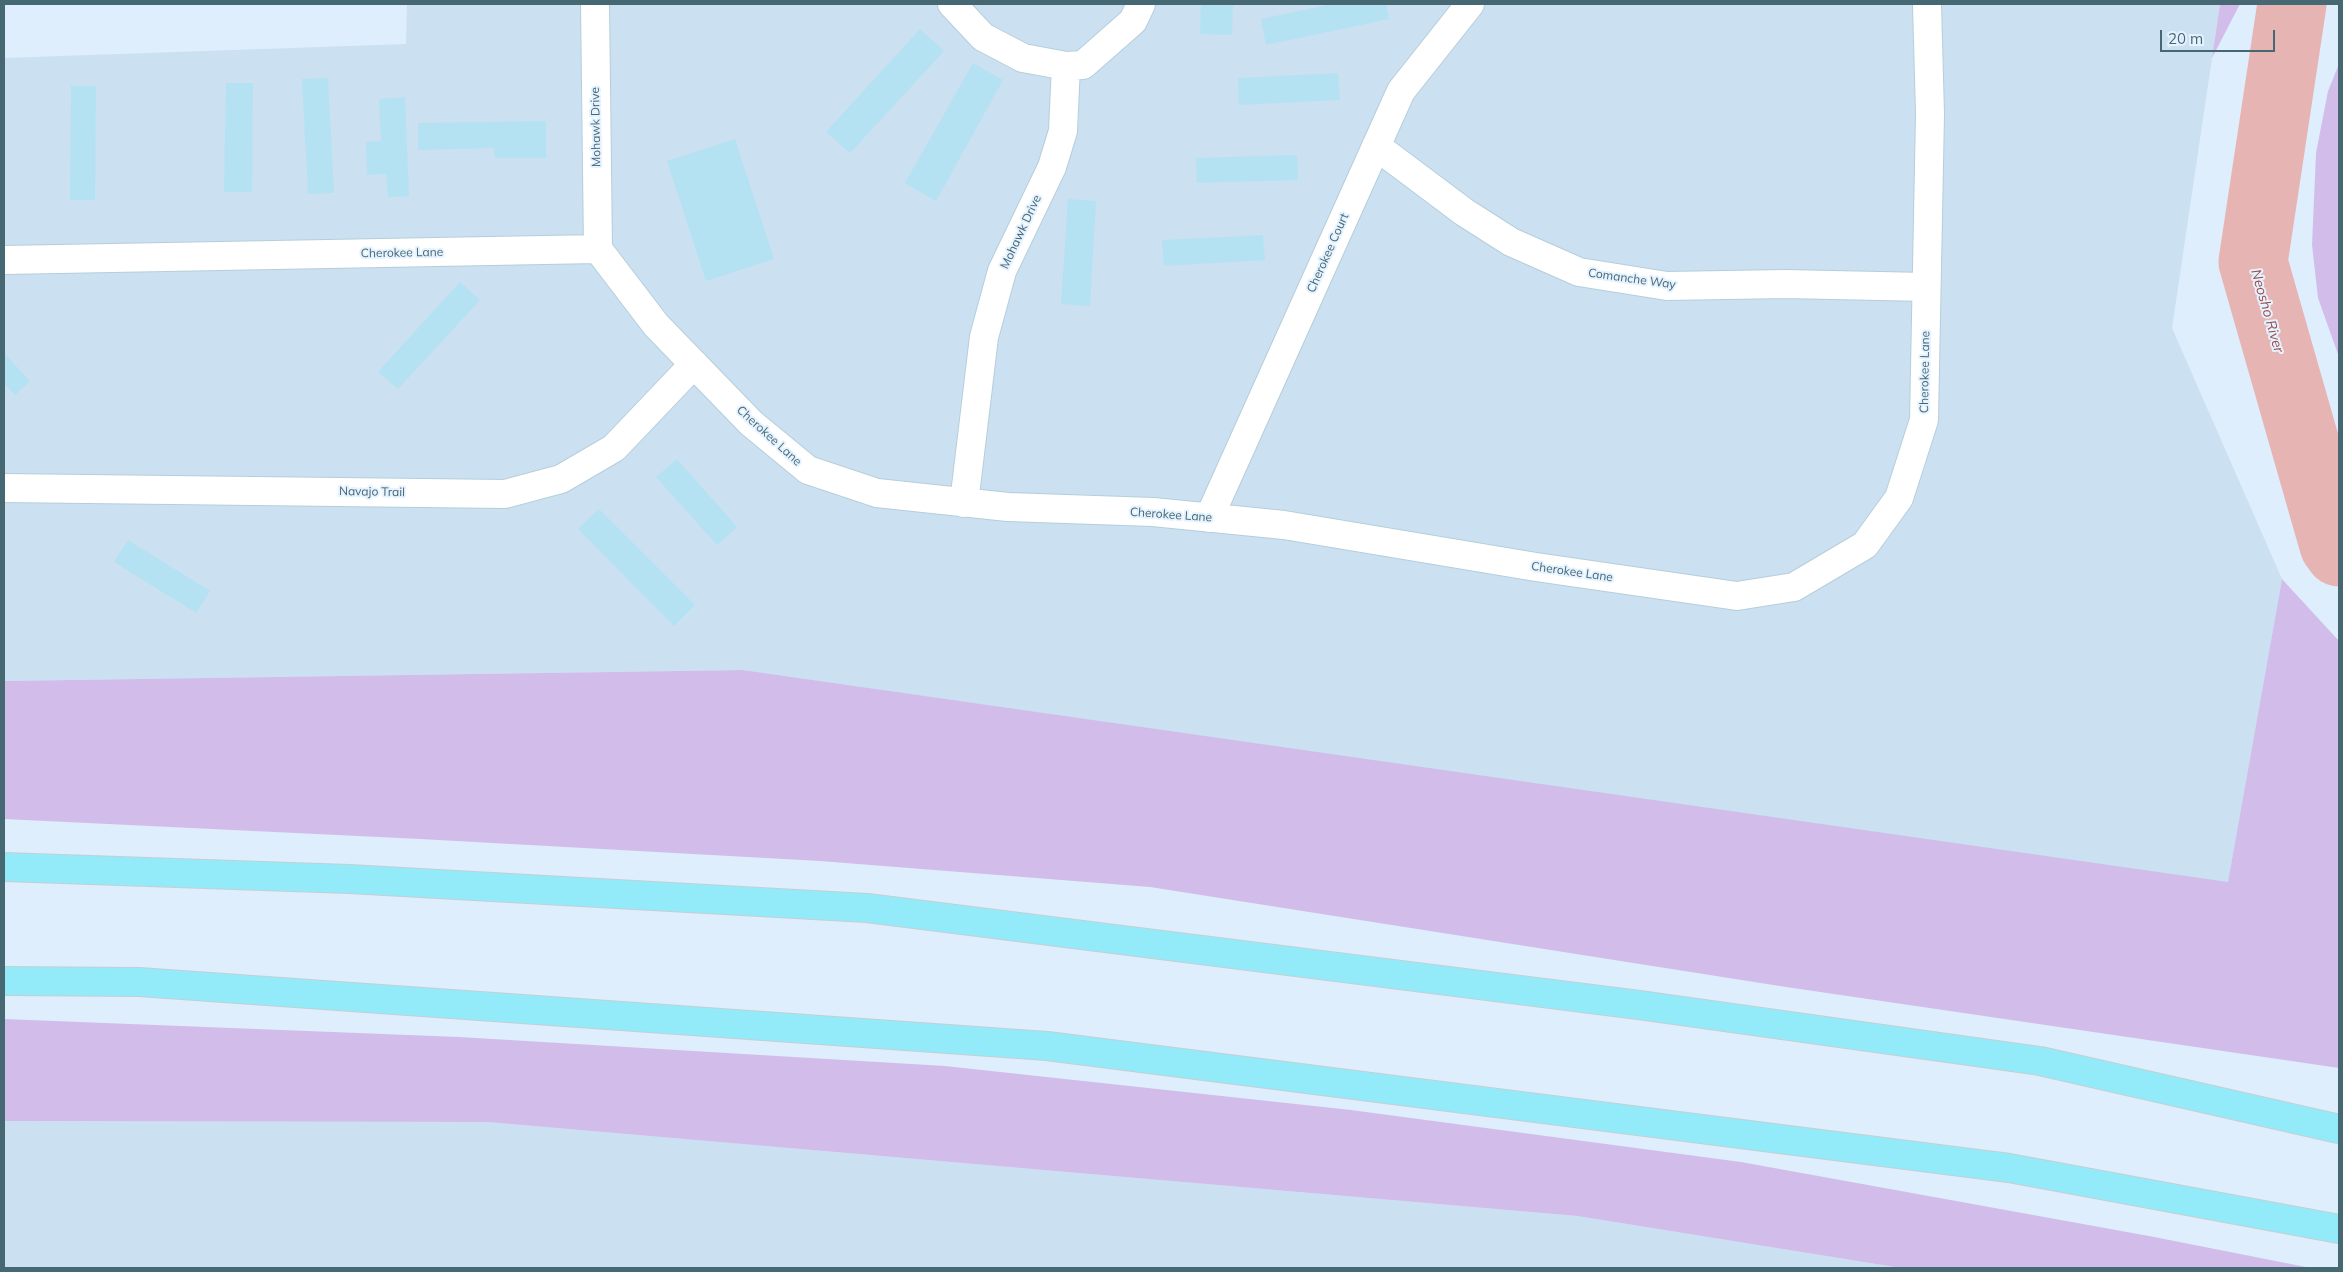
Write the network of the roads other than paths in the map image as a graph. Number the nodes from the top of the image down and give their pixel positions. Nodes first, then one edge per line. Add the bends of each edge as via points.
1 (595, 4) edge
2 (952, 4) edge
3 (1141, 4) edge
4 (1470, 4) edge
5 (1927, 4) edge
6 (1066, 66) junction
7 (1376, 146) junction
8 (598, 250) junction
9 (4, 260) edge
10 (1926, 287) junction
11 (694, 364) junction
12 (4, 488) edge
13 (964, 503) junction
14 (1209, 518) junction
15 (4, 867) edge
16 (4, 980) edge
17 (2339, 1128) edge
18 (2339, 1229) edge

1 - 8 street, Mohawk Drive
2 - 6 street via 983,37 1023,58
3 - 6 street via 1133,21 1083,65
4 - 7 street, Cherokee Court via 1401,91
5 - 10 street, Cherokee Lane via 1930,114
6 - 13 street, Mohawk Drive via 1063,131 1052,167 1002,271 984,337
7 - 10 street, Comanche Way via 1464,212 1511,242 1579,272 1667,286
7 - 14 street, Cherokee Court
8 - 9 street, Cherokee Lane
8 - 11 street, Cherokee Lane via 656,325
10 - 14 street, Cherokee Lane via 1924,420 1899,498 1865,545 1794,587 1737,596 1284,525
11 - 12 street, Navajo Trail via 614,448 561,479 504,494
11 - 13 street, Cherokee Lane via 751,423 808,470 877,494
13 - 14 street, Cherokee Lane via 1153,512
15 - 17 highway via 349,879 867,908 1639,1005 2040,1061
16 - 18 highway via 139,982 1047,1046 2009,1168

